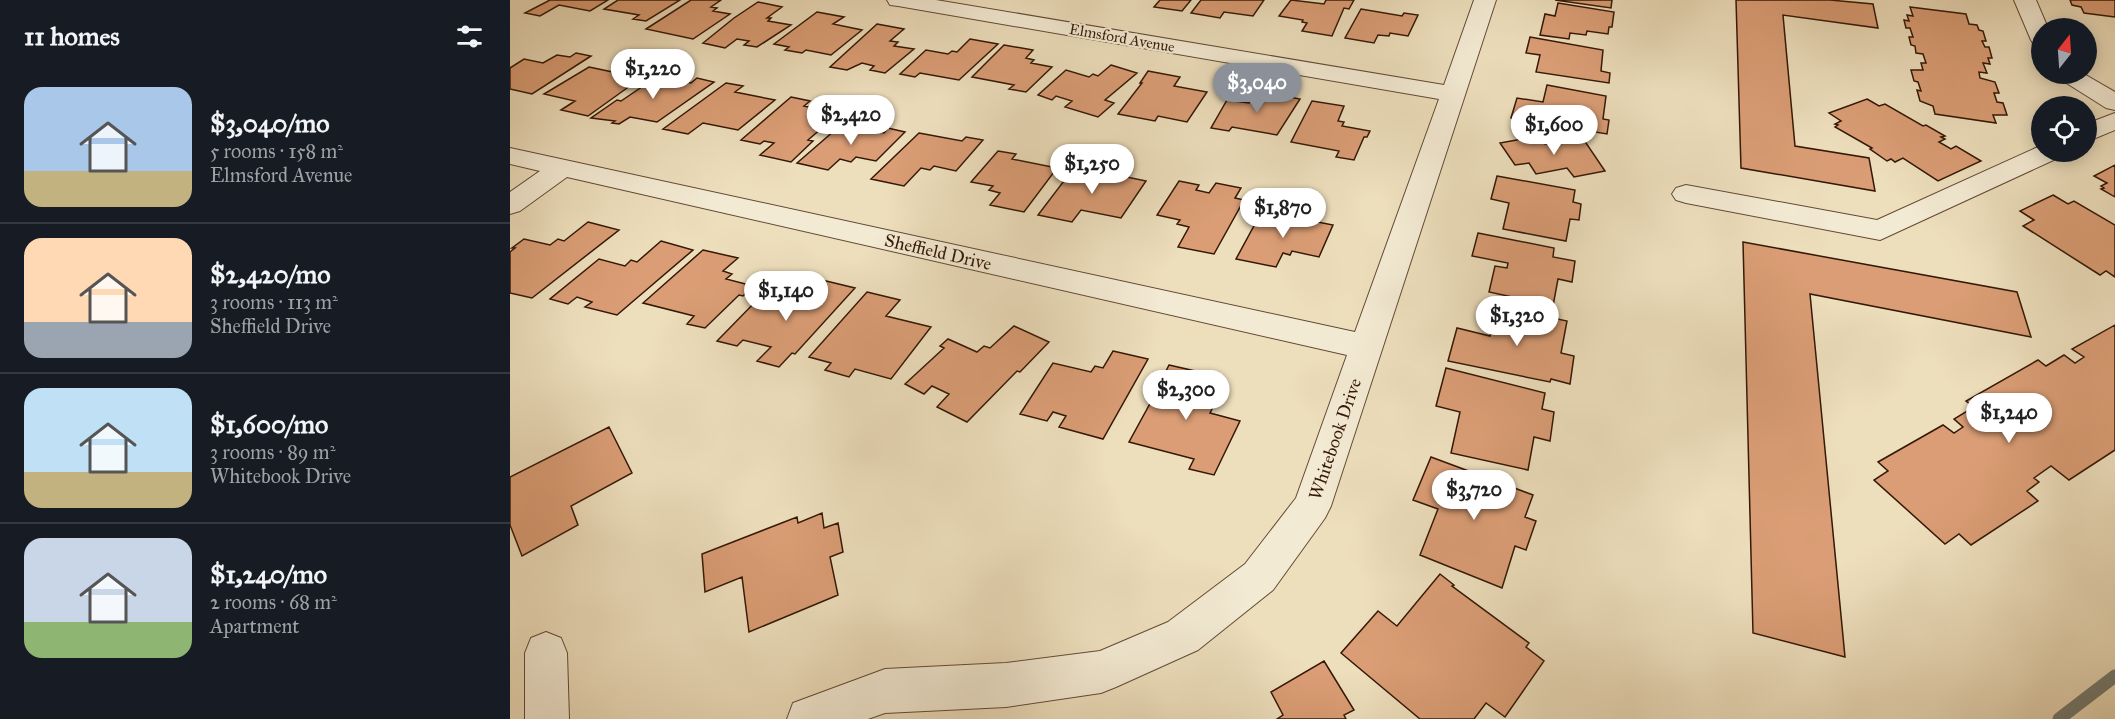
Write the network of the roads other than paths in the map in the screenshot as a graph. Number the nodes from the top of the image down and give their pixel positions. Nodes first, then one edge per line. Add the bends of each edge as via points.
1 (898, 0) edge
2 (1485, 0) edge
3 (2025, 0) edge
4 (2033, 18) edge
5 (2084, 84) edge
6 (1452, 94) junction
7 (2115, 103) edge
8 (2115, 121) edge
9 (2097, 129) edge
10 (510, 156) edge
11 (2031, 160) edge
12 (562, 168) junction
13 (1686, 194) dead end
14 (510, 205) edge
15 (1366, 347) junction
16 (546, 653) dead end
17 (547, 719) edge
18 (809, 719) edge

1 - 6 street, Elmsford Avenue
2 - 6 street, Whitebook Drive
3 - 4 street
5 - 7 street
6 - 15 street, Whitebook Drive
8 - 9 street
10 - 12 street, Sheffield Drive
11 - 13 street via 1880,230
12 - 14 street
12 - 15 street, Sheffield Drive
15 - 18 street, Whitebook Drive via 1312,506 1259,577 1184,636 1101,672 1006,685 885,690
16 - 17 street

